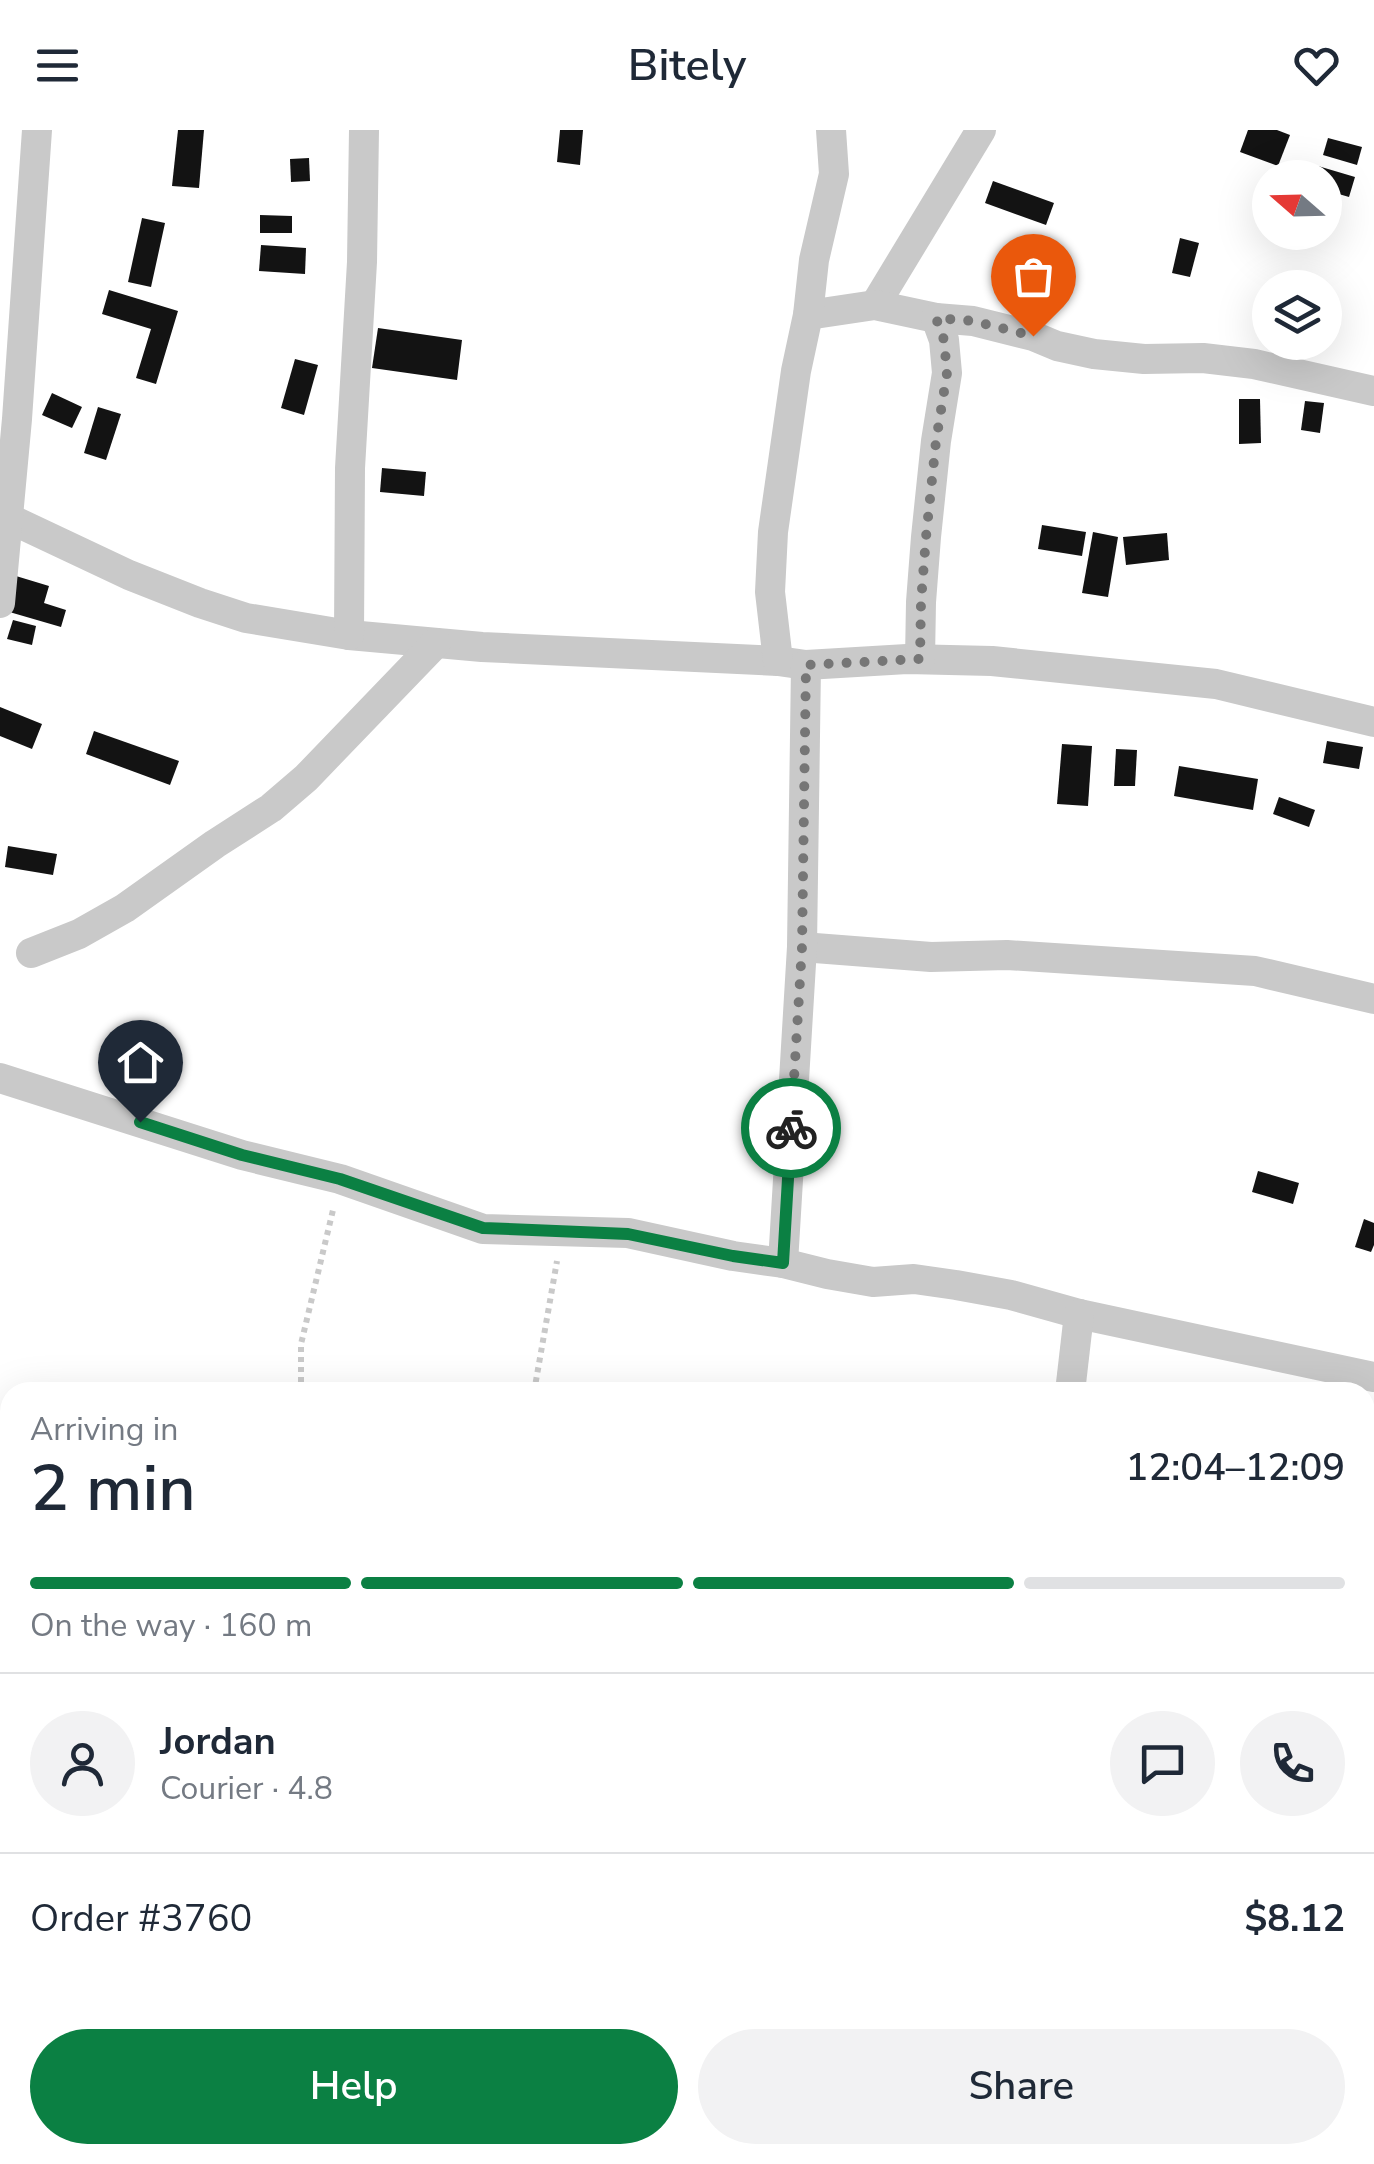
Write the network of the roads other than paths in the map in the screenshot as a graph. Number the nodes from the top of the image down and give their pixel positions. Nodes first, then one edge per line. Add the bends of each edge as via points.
1 (37, 130) edge
2 (364, 130) edge
3 (831, 130) edge
4 (982, 130) edge
5 (875, 305) junction
6 (808, 315) junction
7 (936, 318) junction
8 (1374, 391) edge
9 (8, 518) junction
10 (1, 589) edge
11 (349, 634) junction
12 (436, 643) junction
13 (920, 659) junction
14 (792, 663) junction
15 (1374, 722) edge
16 (802, 947) junction
17 (31, 952) dead end
18 (1374, 999) edge
19 (0, 1078) edge
20 (783, 1263) junction
21 (1079, 1314) junction
22 (1374, 1377) edge
23 (1071, 1382) edge

1 - 9 street
2 - 11 street
3 - 6 street via 834,174
4 - 5 street
5 - 6 street
5 - 7 street
6 - 14 street via 773,532 770,592
7 - 8 street via 973,321 1094,354 1237,362
7 - 13 street via 947,373 926,537
9 - 10 street
9 - 11 street via 200,603 246,618
11 - 12 street
12 - 14 street
12 - 17 street via 272,808 125,908
13 - 14 street
13 - 15 street via 1216,684
14 - 16 street
16 - 18 street via 1255,971
16 - 20 street
19 - 20 street via 483,1228 628,1234
20 - 21 street via 873,1282 956,1284
21 - 22 street
21 - 23 street

